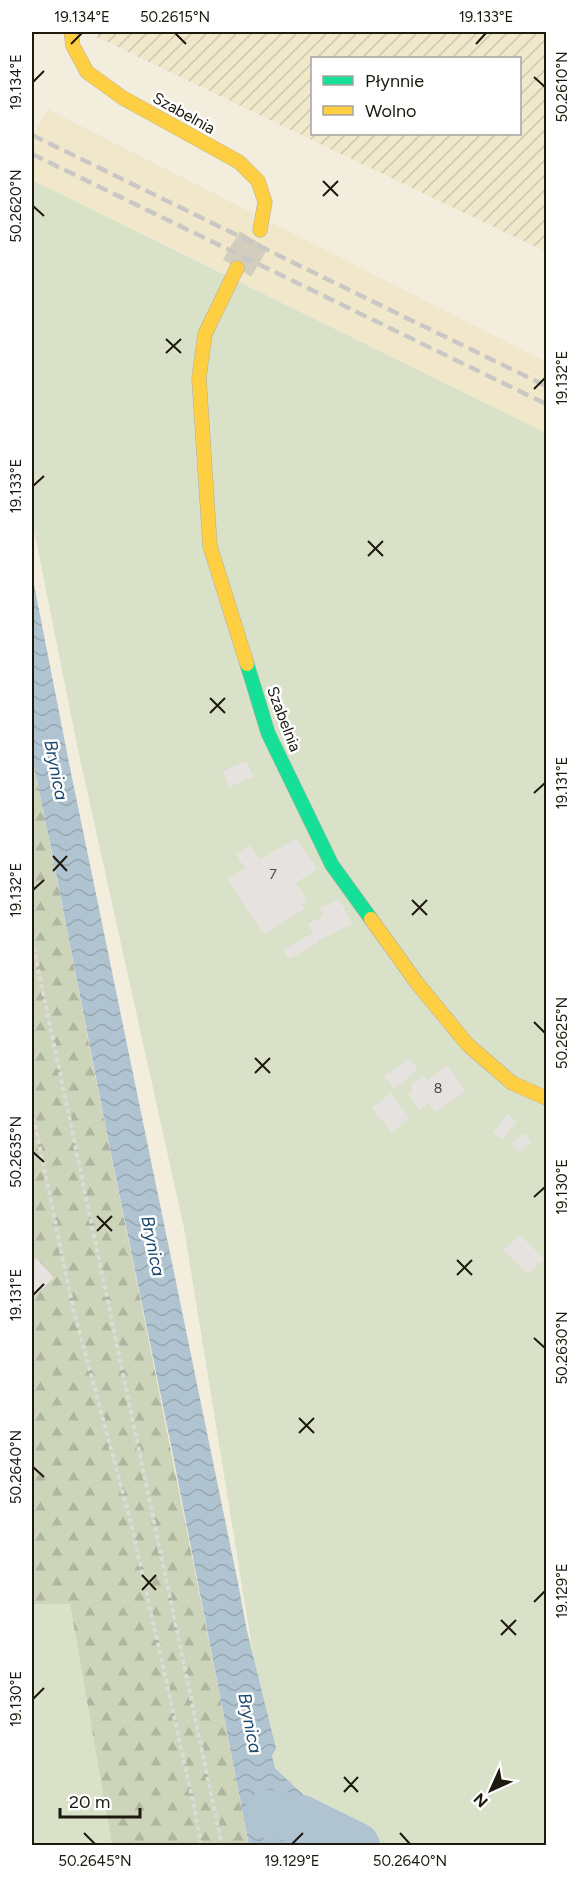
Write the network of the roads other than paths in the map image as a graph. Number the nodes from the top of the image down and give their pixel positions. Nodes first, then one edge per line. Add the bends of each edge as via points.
1 (71, 32) edge
2 (260, 230) tunnel mouth
3 (237, 267) tunnel mouth
4 (546, 1098) edge

1 - 2 street, Szabelnia via 73,46 87,72 123,98 239,162 258,181 265,202
3 - 4 street, Szabelnia via 205,334 199,378 210,546 268,733 332,865 417,983 468,1045 512,1083

